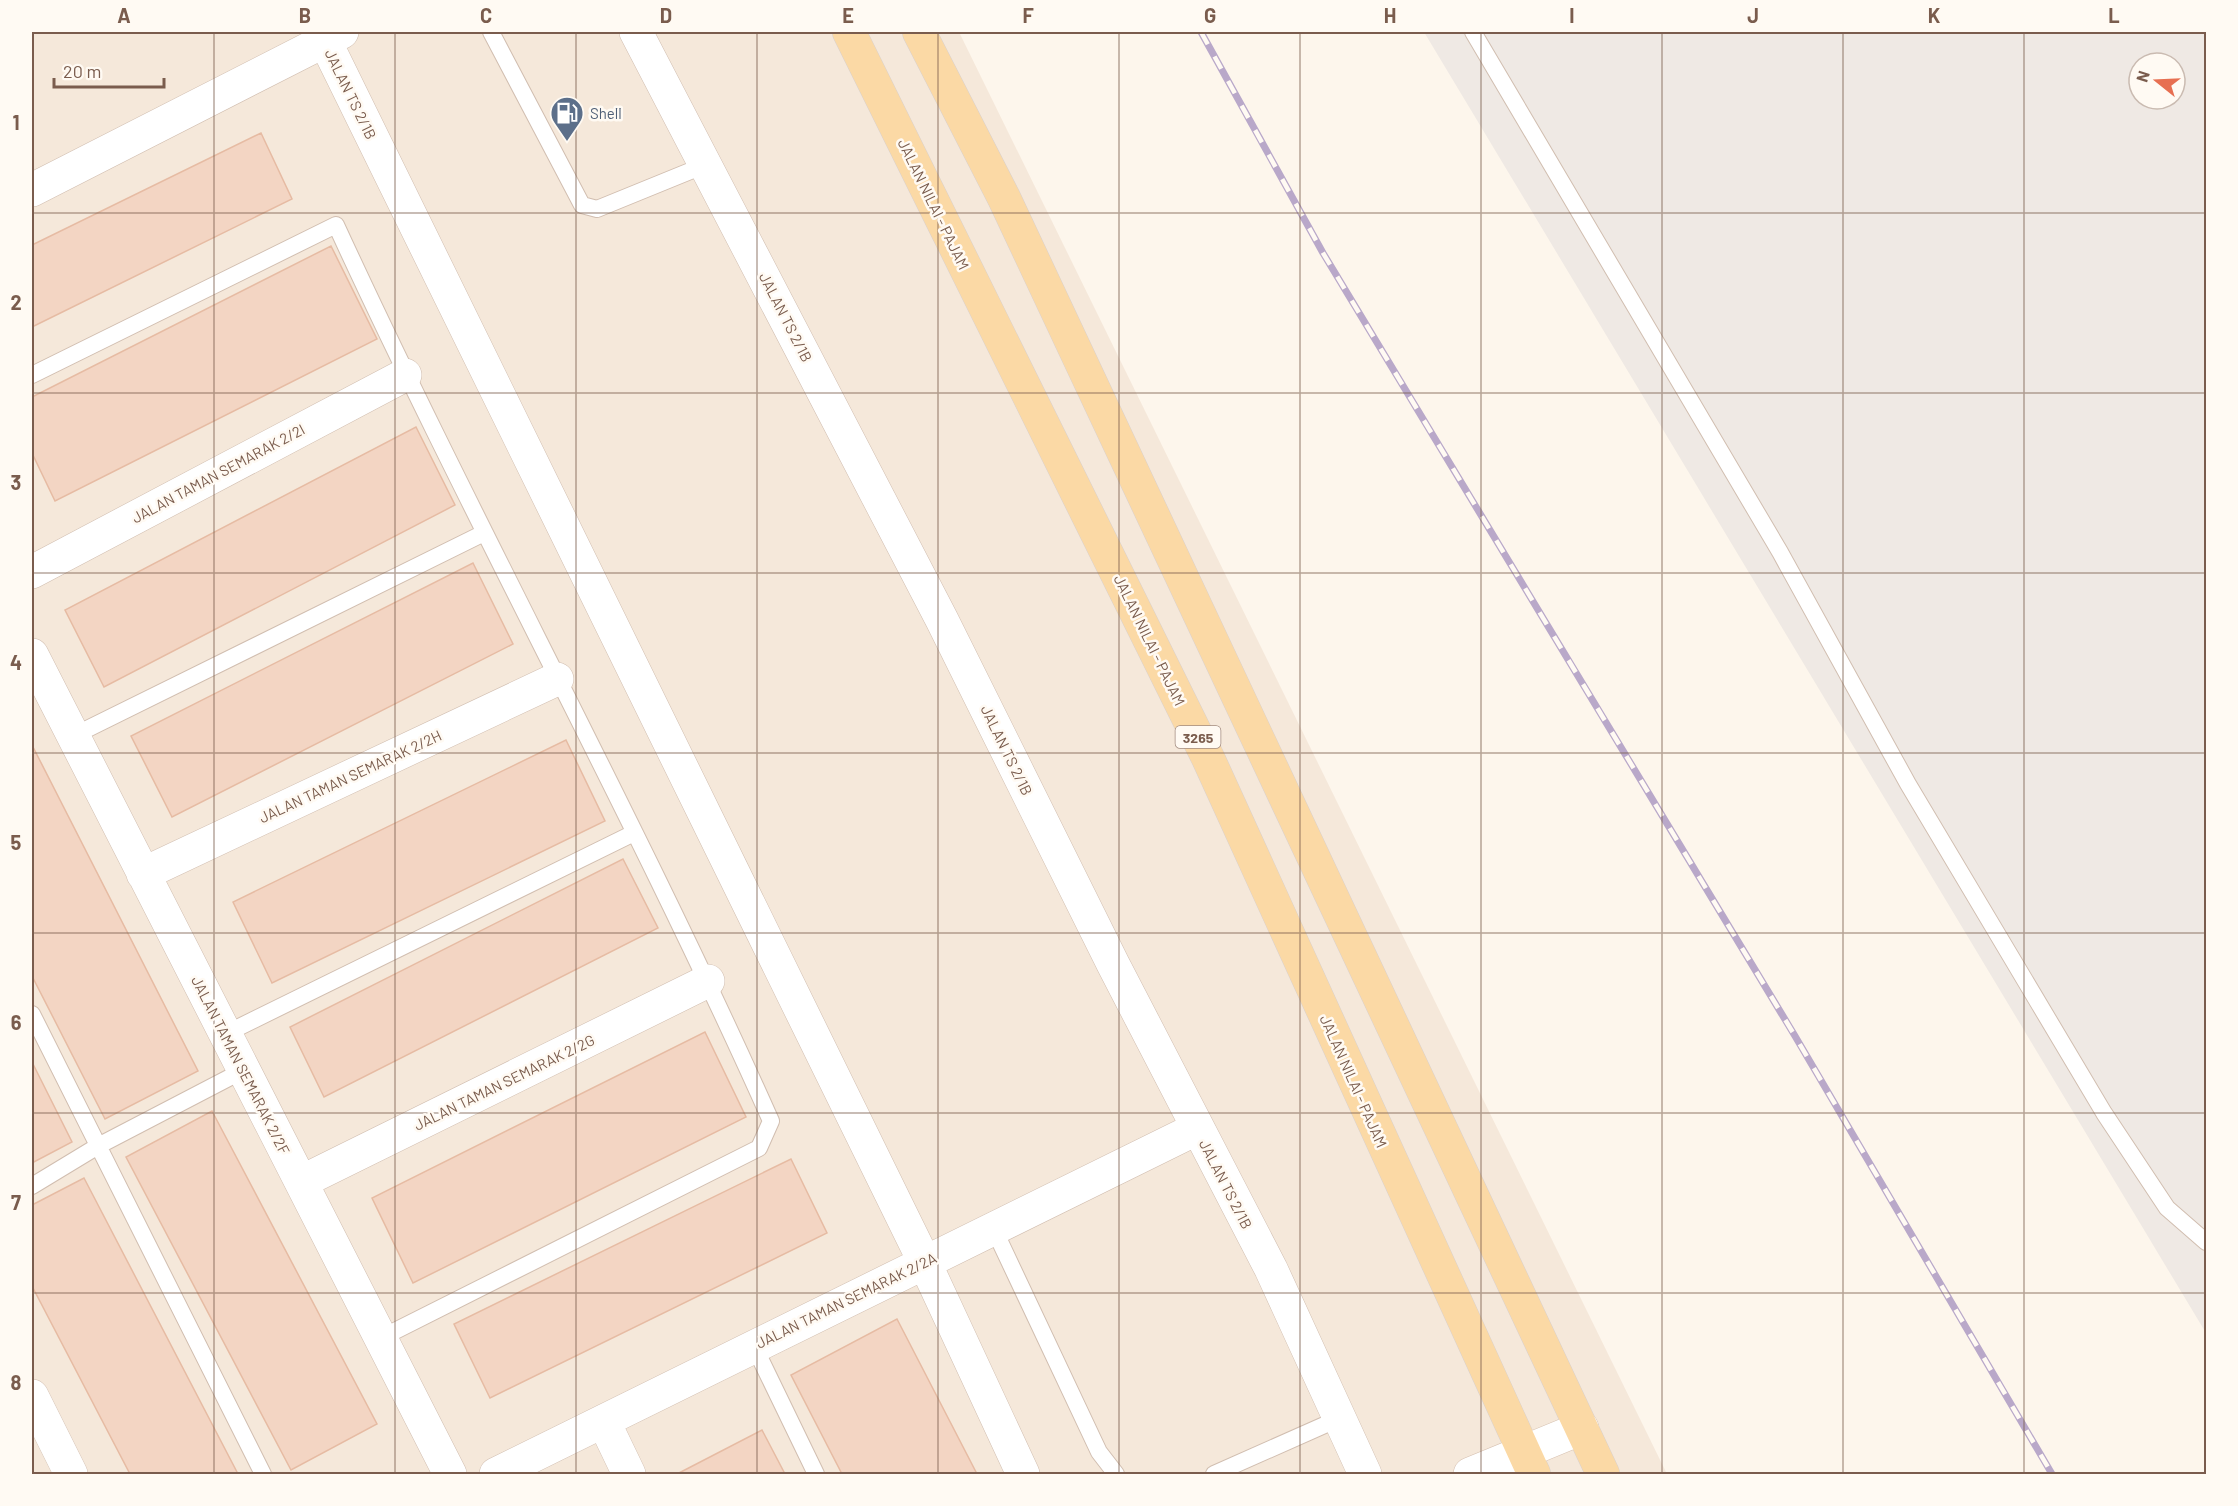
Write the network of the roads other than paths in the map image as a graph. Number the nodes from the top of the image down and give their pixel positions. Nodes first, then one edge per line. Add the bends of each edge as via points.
1 (491, 32) edge
2 (636, 32) edge
3 (849, 32) edge
4 (919, 32) edge
5 (1473, 32) edge
6 (334, 36) edge
7 (705, 165) junction
8 (32, 190) edge
9 (32, 375) edge
10 (405, 375) junction
11 (483, 533) junction
12 (32, 572) edge
13 (32, 655) edge
14 (557, 679) junction
15 (72, 736) junction
16 (634, 832) junction
17 (143, 874) junction
18 (708, 981) junction
19 (32, 1014) edge
20 (225, 1034) junction
21 (244, 1070) junction
22 (1198, 1128) junction
23 (98, 1146) junction
24 (301, 1182) junction
25 (32, 1185) edge
26 (993, 1227) junction
27 (2206, 1242) edge
28 (924, 1262) junction
29 (381, 1338) junction
30 (754, 1346) junction
31 (32, 1396) edge
32 (1338, 1419) junction
33 (604, 1422) junction
34 (1581, 1428) junction
35 (1529, 1464) edge
36 (71, 1474) edge
37 (263, 1474) edge
38 (450, 1474) edge
39 (496, 1474) edge
40 (629, 1474) edge
41 (816, 1474) edge
42 (1023, 1474) edge
43 (1116, 1474) edge
44 (1214, 1474) edge
45 (1365, 1474) edge
46 (1470, 1474) edge
47 (1603, 1474) edge

1 - 7 lane via 582,205 597,209
2 - 7 street, JALAN TS 2/1B
3 - 35 main road, JALAN NILAI - PAJAM / 3265 via 1208,758
4 - 34 main road via 1004,198
5 - 27 lane via 1780,552 1908,784 2104,1113 2166,1208
6 - 8 street
6 - 28 street, JALAN TS 2/1B
7 - 22 street, JALAN TS 2/1B via 936,609
9 - 10 lane via 336,225
10 - 11 lane
10 - 12 street, JALAN TAMAN SEMARAK 2/2I
11 - 14 lane
11 - 15 lane
13 - 15 street, JALAN TAMAN SEMARAK 2/2F
14 - 16 lane
14 - 17 street, JALAN TAMAN SEMARAK 2/2H
15 - 17 street, JALAN TAMAN SEMARAK 2/2F
16 - 18 lane
16 - 20 lane
17 - 20 street, JALAN TAMAN SEMARAK 2/2F
18 - 24 street, JALAN TAMAN SEMARAK 2/2G
18 - 29 lane via 771,1121 759,1148
19 - 23 lane
20 - 21 street, JALAN TAMAN SEMARAK 2/2F
21 - 23 lane
21 - 24 street, JALAN TAMAN SEMARAK 2/2F
22 - 26 street, JALAN TAMAN SEMARAK 2/2A
22 - 32 street, JALAN TS 2/1B via 1271,1269
23 - 25 lane
23 - 37 lane
24 - 29 street, JALAN TAMAN SEMARAK 2/2F
26 - 28 street, JALAN TAMAN SEMARAK 2/2A
26 - 43 lane via 1099,1452
28 - 30 street, JALAN TAMAN SEMARAK 2/2A
28 - 42 street, JALAN TS 2/1B
29 - 38 street, JALAN TAMAN SEMARAK 2/2F
30 - 33 street, JALAN TAMAN SEMARAK 2/2A
30 - 41 lane
31 - 36 street
32 - 44 lane
32 - 45 street, JALAN TS 2/1B
33 - 39 street, JALAN TAMAN SEMARAK 2/2A
33 - 40 street
34 - 35 street
34 - 47 main road
35 - 46 street

